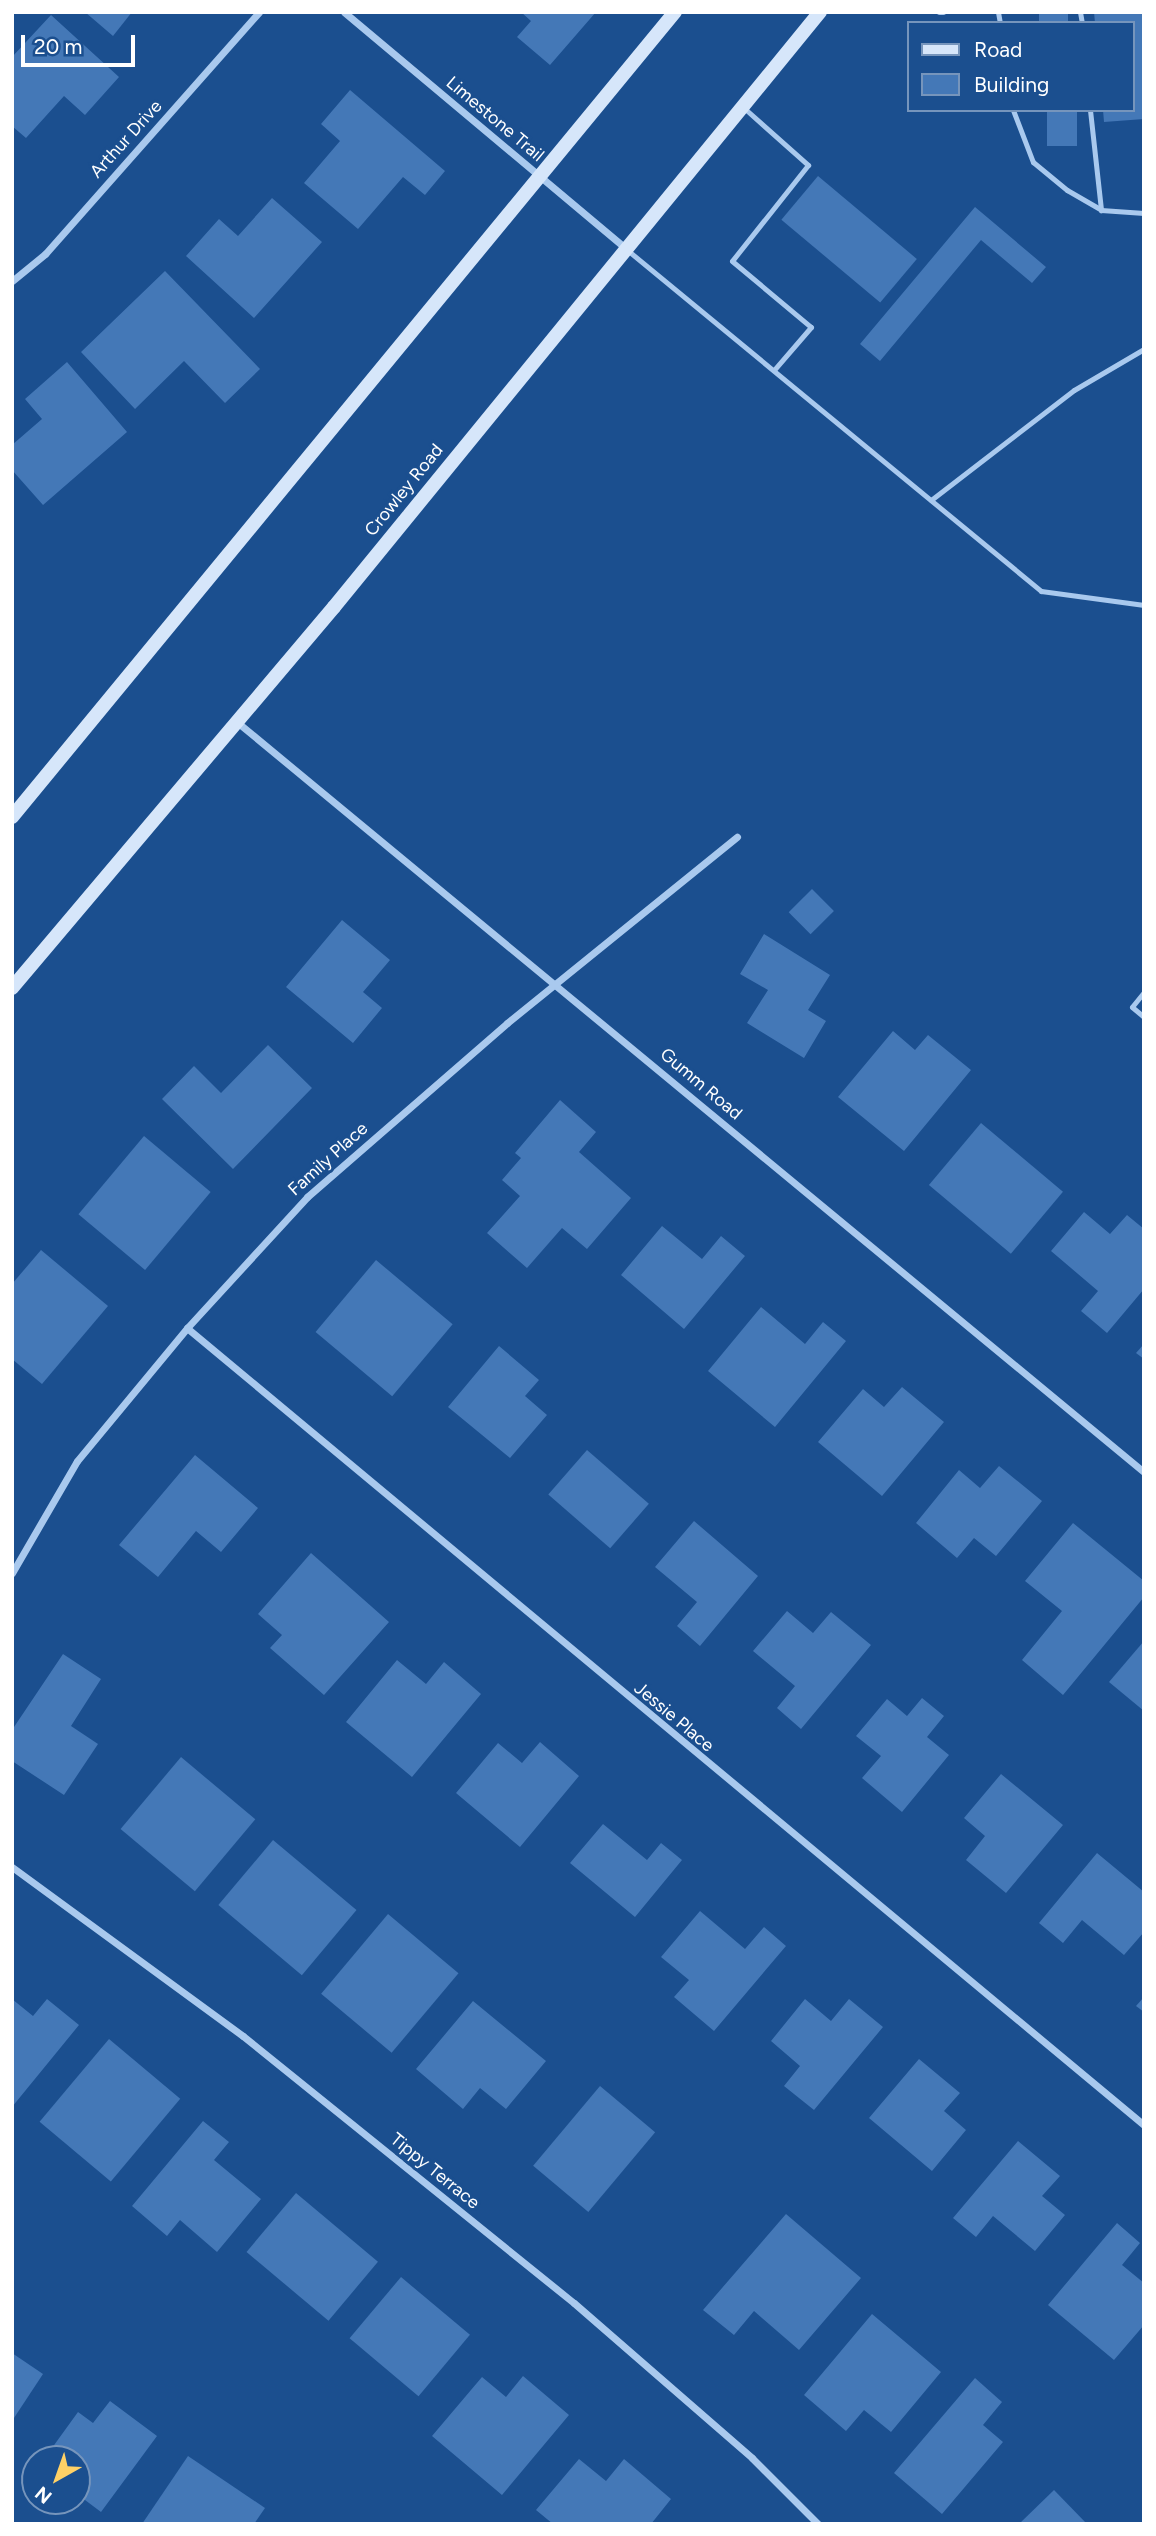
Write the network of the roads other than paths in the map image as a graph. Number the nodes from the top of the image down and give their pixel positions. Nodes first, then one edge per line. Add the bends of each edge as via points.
1 (259, 12) edge
2 (344, 12) edge
3 (675, 12) edge
4 (821, 12) edge
5 (742, 106) junction
6 (1014, 112) edge
7 (1090, 112) edge
8 (540, 176) junction
9 (1101, 210) junction
10 (1144, 213) edge
11 (626, 249) junction
12 (12, 281) edge
13 (1144, 349) edge
14 (774, 370) junction
15 (931, 500) junction
16 (1144, 605) edge
17 (237, 722) junction
18 (12, 817) edge
19 (737, 836) dead end
20 (555, 984) junction
21 (12, 988) edge
22 (1144, 992) edge
23 (1144, 1017) edge
24 (187, 1328) junction
25 (1144, 1472) edge
26 (12, 1573) edge
27 (12, 1867) edge
28 (1144, 2125) edge
29 (818, 2524) edge

1 - 12 street, Arthur Drive via 45,254
2 - 8 street, Limestone Trail
3 - 8 main road
4 - 5 main road, Crowley Road
5 - 11 main road, Crowley Road
5 - 14 lane via 808,165 732,261 811,327
6 - 9 lane via 1033,162
7 - 9 lane
8 - 11 street, Limestone Trail
8 - 18 main road
9 - 10 lane
11 - 14 lane
11 - 17 main road, Crowley Road
13 - 15 lane via 1074,390
14 - 15 lane
15 - 16 lane via 1041,591
17 - 20 street, Gumm Road
17 - 21 main road, Crowley Road
19 - 20 street, Family Place
20 - 24 street, Family Place via 307,1197
20 - 25 street, Gumm Road
22 - 23 lane via 1132,1007
24 - 26 street, Family Place via 77,1461
24 - 28 street, Jessie Place
27 - 29 street, Tippy Terrace via 243,2036 574,2303 752,2458

